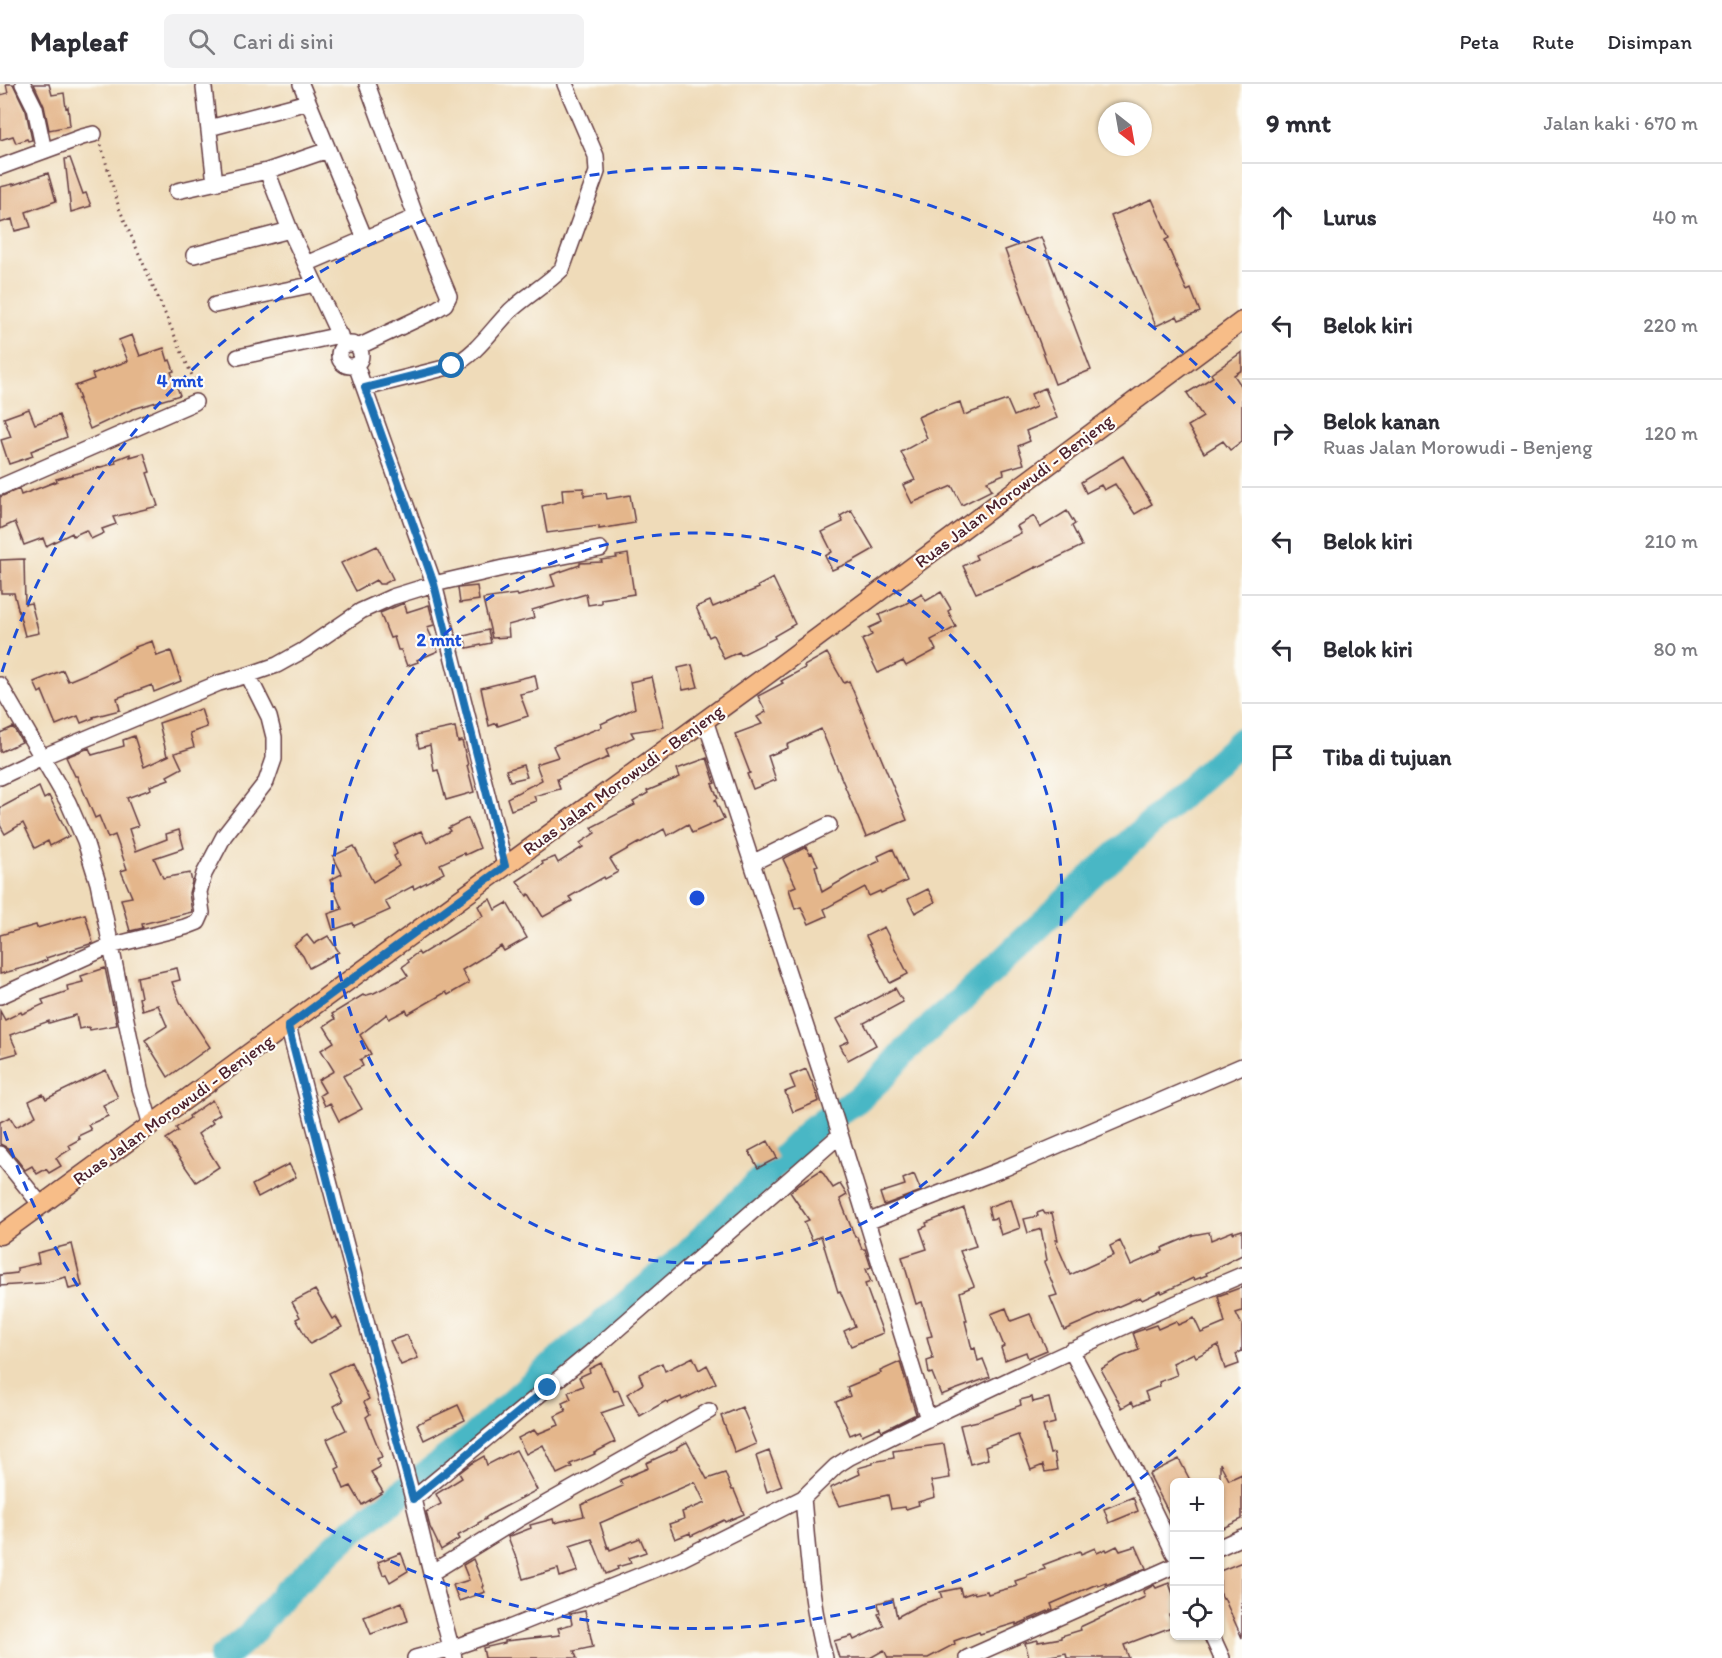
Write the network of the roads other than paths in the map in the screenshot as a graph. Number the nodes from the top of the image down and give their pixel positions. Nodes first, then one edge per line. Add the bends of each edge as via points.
1 (23, 84) edge
2 (301, 84) edge
3 (367, 84) edge
4 (565, 84) edge
5 (204, 88) dead end
6 (308, 102) junction
7 (209, 128) junction
8 (94, 134) road end
9 (328, 150) junction
10 (44, 151) junction
11 (0, 167) edge
12 (267, 171) junction
13 (215, 183) junction
14 (177, 191) dead end
15 (416, 217) junction
16 (290, 230) junction
17 (365, 239) junction
18 (194, 255) dead end
19 (306, 264) junction
20 (315, 284) junction
21 (215, 305) dead end
22 (1242, 321) edge
23 (347, 343) junction
24 (238, 357) dead end
25 (365, 388) junction
26 (195, 402) road end
27 (0, 487) edge
28 (600, 549) dead end
29 (434, 584) junction
30 (248, 675) junction
31 (0, 685) edge
32 (705, 720) junction
33 (42, 757) junction
34 (0, 777) edge
35 (829, 825) dead end
36 (752, 863) junction
37 (505, 866) junction
38 (110, 946) junction
39 (0, 996) edge
40 (288, 1026) junction
41 (1242, 1066) edge
42 (151, 1125) junction
43 (840, 1135) junction
44 (0, 1154) edge
45 (41, 1205) junction
46 (867, 1222) junction
47 (0, 1234) edge
48 (1242, 1275) edge
49 (1071, 1350) junction
50 (710, 1412) dead end
51 (927, 1419) junction
52 (803, 1498) junction
53 (413, 1499) junction
54 (1242, 1537) edge
55 (1170, 1545) edge
56 (1224, 1545) edge
57 (1170, 1568) edge
58 (430, 1573) junction
59 (1214, 1640) edge
60 (453, 1653) edge
61 (415, 1658) edge
62 (825, 1658) edge
63 (967, 1658) edge
64 (1222, 1658) edge

1 - 10 street via 35,108
2 - 6 street
3 - 15 street
4 - 25 street via 596,156 597,172 562,269 510,311 464,361
5 - 7 street
6 - 7 street
6 - 9 street
7 - 13 street
8 - 10 street
9 - 12 street
9 - 17 street
10 - 11 street
12 - 13 street
12 - 16 street
13 - 14 street
15 - 17 street
15 - 23 street via 449,296 446,304
16 - 18 street
16 - 19 street
17 - 19 street
19 - 20 street
20 - 21 street
20 - 23 street
22 - 32 main road, Ruas Jalan Morowudi - Benjeng
23 - 24 street
23 - 25 street via 361,357 356,365
25 - 29 street
26 - 27 street
28 - 29 street
29 - 30 street via 362,611 304,650
29 - 37 street
30 - 33 street via 219,683
30 - 38 street via 269,717 274,759 266,782 224,836 204,874 198,922
31 - 33 street
32 - 36 street
32 - 37 main road, Ruas Jalan Morowudi - Benjeng
33 - 34 street
33 - 38 street via 85,841
35 - 36 street
36 - 43 street
37 - 40 main road, Ruas Jalan Morowudi - Benjeng
38 - 39 street
38 - 42 street
40 - 42 main road, Ruas Jalan Morowudi - Benjeng
40 - 53 street
41 - 46 street via 1005,1168
42 - 45 main road, Ruas Jalan Morowudi - Benjeng
43 - 46 street
43 - 53 street via 596,1348
44 - 45 street
45 - 47 main road, Ruas Jalan Morowudi - Benjeng
46 - 51 street
48 - 49 street
49 - 51 street
49 - 55 street
50 - 58 street
51 - 52 street via 850,1457
52 - 60 street via 681,1559
52 - 62 street via 816,1615
53 - 58 street
54 - 56 street
57 - 63 street
58 - 60 street
59 - 64 street
60 - 61 street

